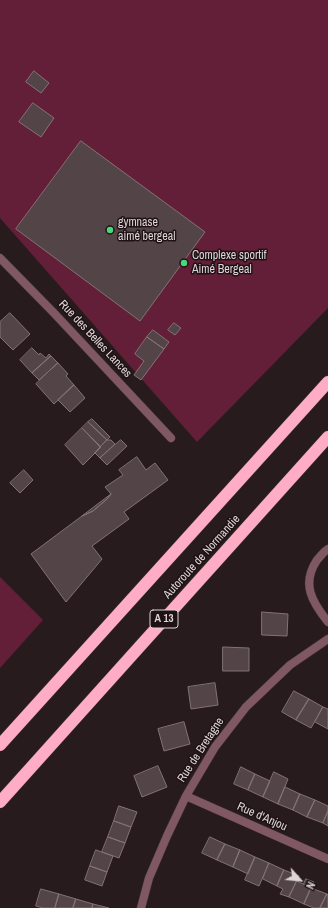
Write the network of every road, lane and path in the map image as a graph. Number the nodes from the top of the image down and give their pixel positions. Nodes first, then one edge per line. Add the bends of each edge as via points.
1 (0, 258) edge
2 (328, 382) edge
3 (328, 437) edge
4 (171, 438) dead end
5 (328, 549) edge
6 (328, 622) edge
7 (328, 639) edge
8 (0, 745) edge
9 (186, 796) junction
10 (0, 802) edge
11 (328, 859) edge
12 (141, 908) edge

1 - 4 street, Rue des Belles Lances
2 - 8 highway, Autoroute de Normandie
3 - 10 highway, Autoroute de Normandie / A 13
5 - 6 street via 312,568 308,585 317,608
7 - 9 street, Rue de Bretagne via 290,665 246,707 215,747
9 - 11 street, Rue d'Anjou
9 - 12 street, Rue de Bretagne via 149,878

